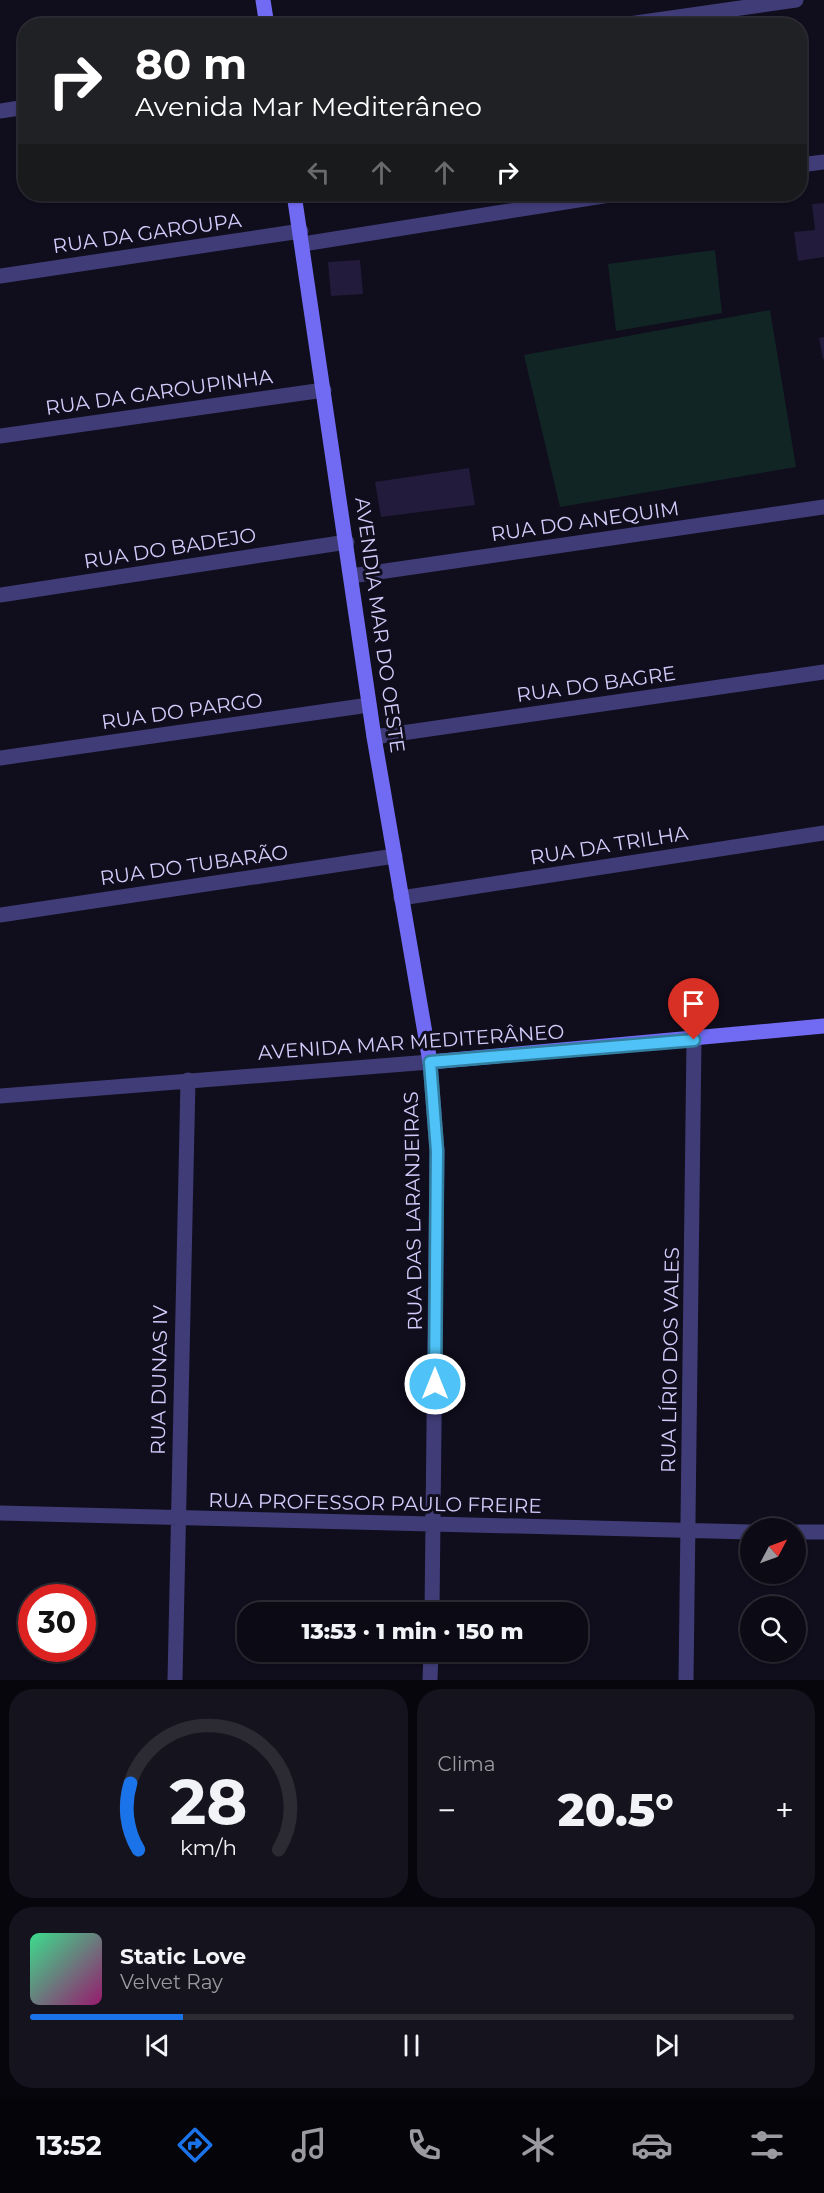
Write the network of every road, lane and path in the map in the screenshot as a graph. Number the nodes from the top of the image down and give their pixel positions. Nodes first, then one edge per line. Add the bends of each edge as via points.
1 (263, 0) edge
2 (796, 0) edge
3 (266, 18) edge
4 (671, 18) edge
5 (18, 108) edge
6 (0, 111) edge
7 (824, 162) edge
8 (807, 164) edge
9 (295, 201) edge
10 (566, 201) edge
11 (302, 238) junction
12 (0, 276) edge
13 (324, 390) junction
14 (0, 436) edge
15 (824, 507) edge
16 (347, 542) junction
17 (351, 576) junction
18 (0, 595) edge
19 (824, 672) edge
20 (369, 705) junction
21 (374, 737) junction
22 (0, 758) edge
23 (824, 833) edge
24 (395, 856) junction
25 (401, 898) junction
26 (0, 915) edge
27 (824, 1026) edge
28 (694, 1040) junction
29 (430, 1062) junction
30 (188, 1080) junction
31 (0, 1096) edge
32 (0, 1513) edge
33 (177, 1519) junction
34 (434, 1524) junction
35 (690, 1532) junction
36 (740, 1532) edge
37 (806, 1532) edge
38 (824, 1532) edge
39 (432, 1602) edge
40 (431, 1662) edge
41 (174, 1680) edge
42 (430, 1680) edge
43 (686, 1680) edge

1 - 3 street
2 - 4 street
5 - 6 street
7 - 8 street
9 - 11 street, AVENDIA MAR DO OESTE
10 - 11 street, RUA DA GAROUPA
11 - 12 street, RUA DA GAROUPA
11 - 13 street, AVENDIA MAR DO OESTE
13 - 14 street, RUA DA GAROUPINHA
13 - 16 street, AVENDIA MAR DO OESTE
15 - 17 street, RUA DO ANEQUIM
16 - 17 street, AVENDIA MAR DO OESTE
16 - 18 street, RUA DO BADEJO
17 - 20 street, AVENDIA MAR DO OESTE
19 - 21 street, RUA DO BAGRE
20 - 21 street, AVENDIA MAR DO OESTE
20 - 22 street, RUA DO PARGO
21 - 24 street, AVENDIA MAR DO OESTE
23 - 25 street, RUA DA TRILHA
24 - 25 street, AVENDIA MAR DO OESTE
24 - 26 street, RUA DO TUBARÃO
25 - 29 street, AVENDIA MAR DO OESTE
27 - 28 street, AVENIDA MAR MEDITERÂNEO
28 - 29 street, AVENIDA MAR MEDITERÂNEO
28 - 35 street, RUA LÍRIO DOS VALES
29 - 30 street, AVENIDA MAR MEDITERÂNEO
29 - 34 street, RUA DAS LARANJEIRAS via 437,1151
30 - 31 street, AVENIDA MAR MEDITERÂNEO
30 - 33 street, RUA DUNAS IV
32 - 33 street, RUA PROFESSOR PAULO FREIRE
33 - 34 street, RUA PROFESSOR PAULO FREIRE
33 - 41 street, RUA DUNAS IV
34 - 35 street, RUA PROFESSOR PAULO FREIRE
34 - 39 street, RUA DAS LARANJEIRAS
35 - 36 street, RUA PROFESSOR PAULO FREIRE
35 - 43 street, RUA LÍRIO DOS VALES
37 - 38 street
40 - 42 street

